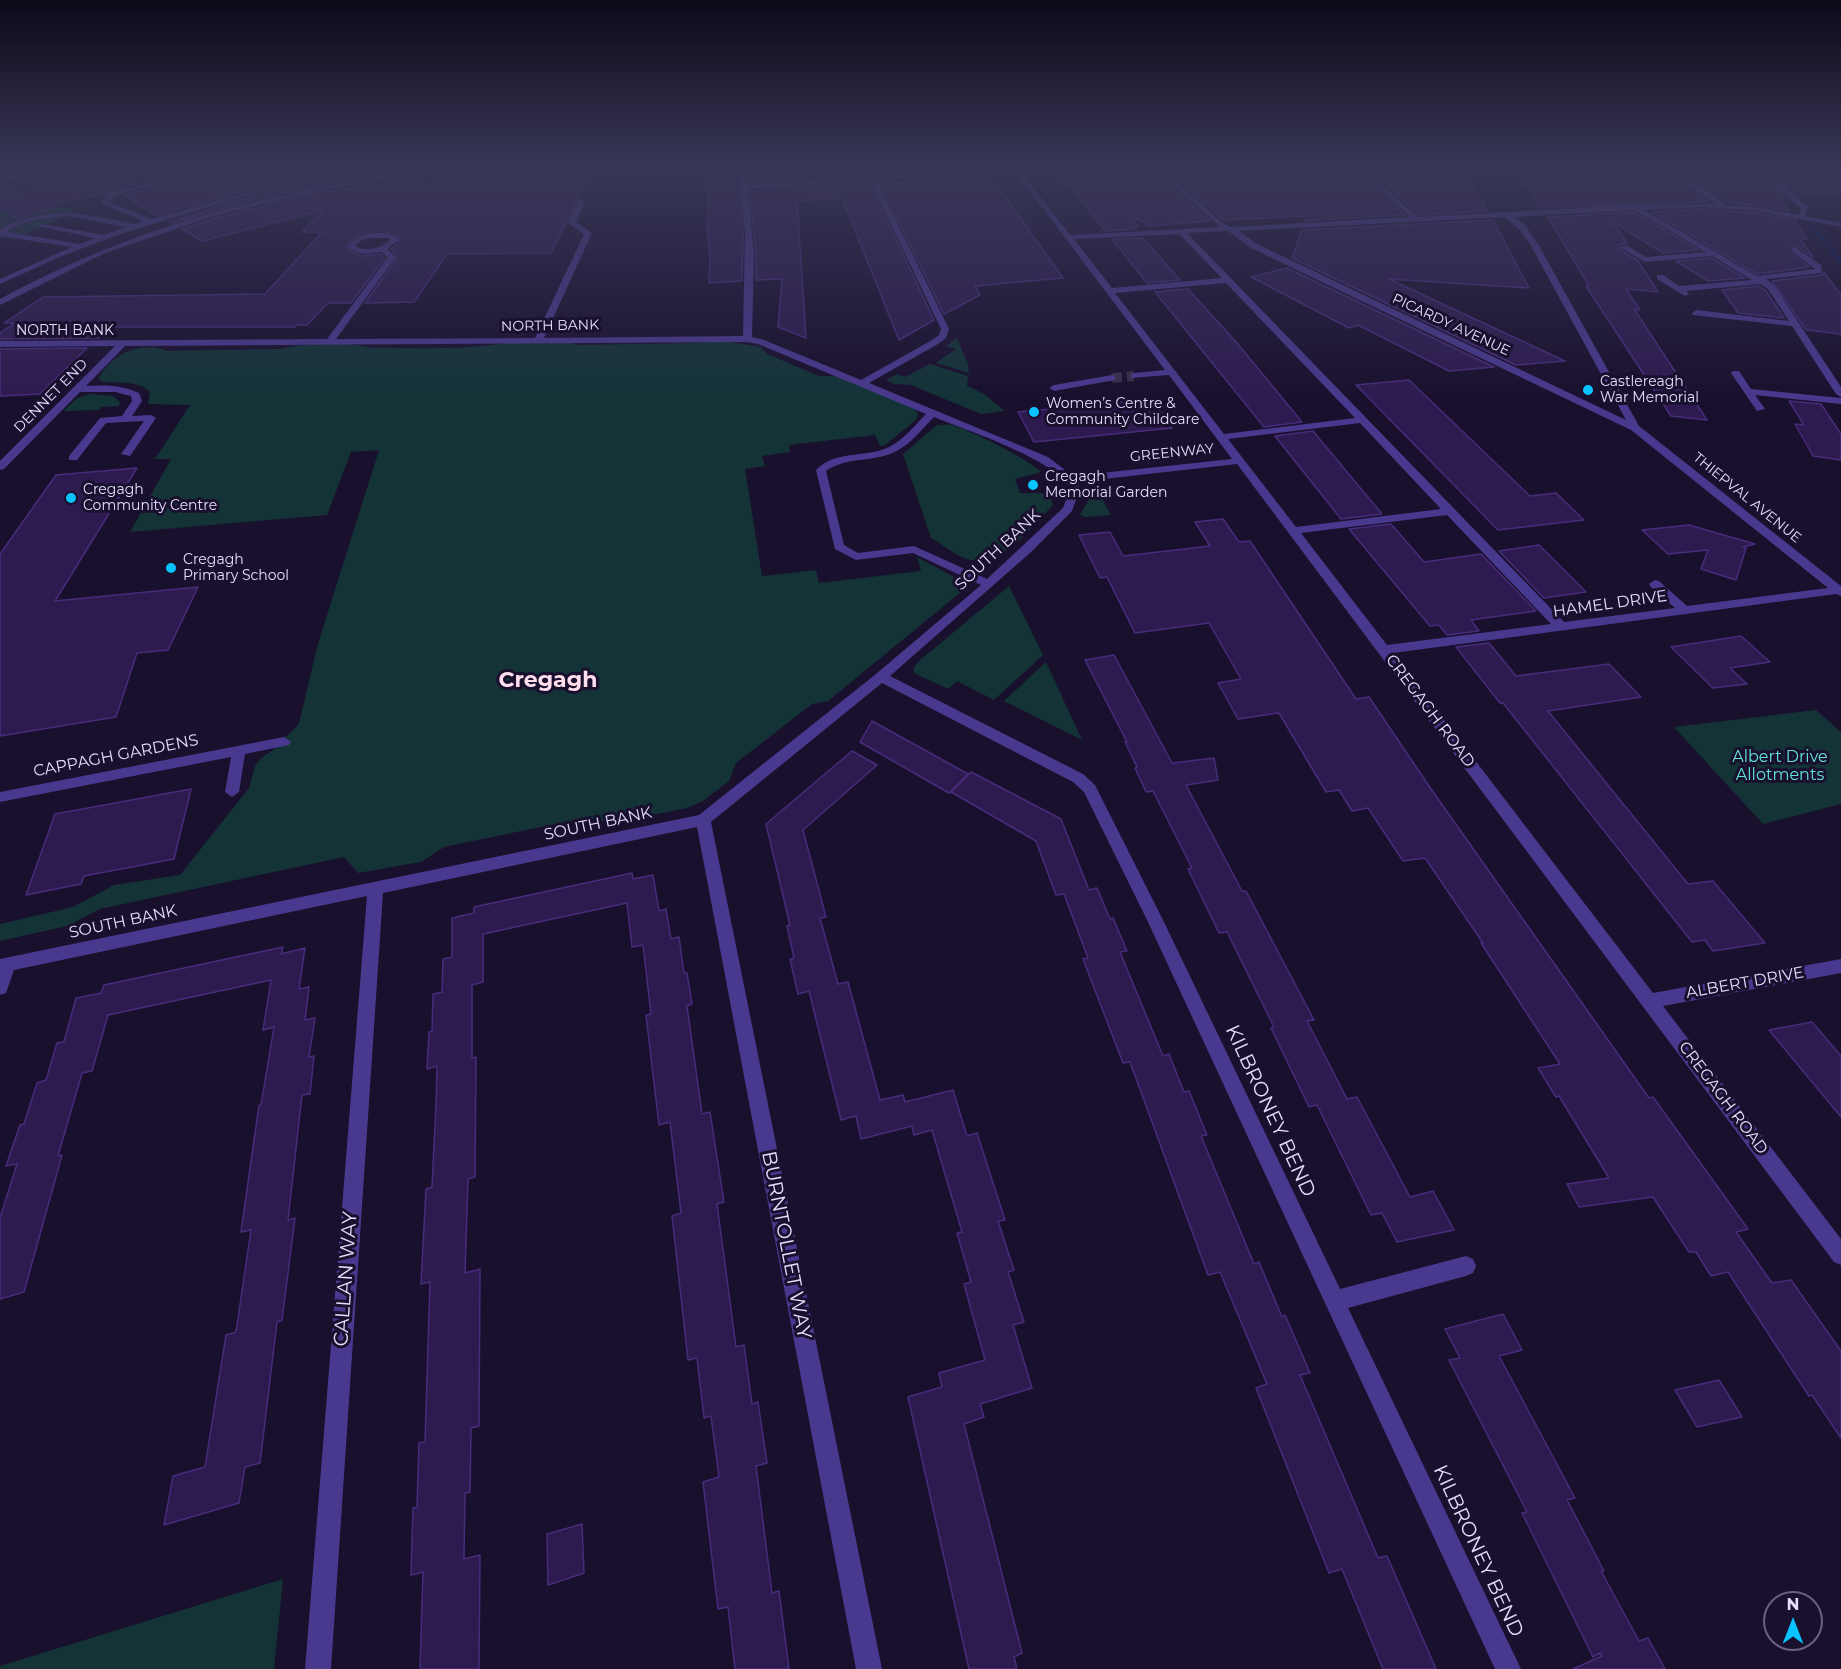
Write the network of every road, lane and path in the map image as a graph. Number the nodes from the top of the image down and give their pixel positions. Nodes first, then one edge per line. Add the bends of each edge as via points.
1 (78, 247) edge
2 (116, 247) edge
3 (351, 247) edge
4 (388, 247) edge
5 (582, 247) edge
6 (749, 247) edge
7 (906, 247) edge
8 (1076, 247) edge
9 (1196, 247) edge
10 (1256, 247) edge
11 (1536, 247) edge
12 (1623, 247) dead end
13 (1703, 247) edge
14 (382, 249) junction
15 (1795, 249) dead end
16 (1714, 253) junction
17 (1660, 277) dead end
18 (1228, 280) junction
19 (1760, 280) junction
20 (0, 282) edge
21 (1678, 289) junction
22 (1109, 291) junction
23 (1686, 295) dead end
24 (0, 302) edge
25 (1796, 324) junction
26 (1706, 325) dead end
27 (539, 339) junction
28 (747, 339) junction
29 (329, 342) junction
30 (0, 344) edge
31 (120, 345) junction
32 (1172, 372) junction
33 (1736, 373) dead end
34 (1134, 376) tunnel mouth
35 (1112, 378) tunnel mouth
36 (863, 383) junction
37 (1054, 388) dead end
38 (77, 389) junction
39 (1746, 391) junction
40 (1841, 394) edge
41 (1841, 401) edge
42 (1760, 409) dead end
43 (933, 413) junction
44 (125, 419) junction
45 (1361, 420) junction
46 (1635, 428) junction
47 (1221, 437) junction
48 (126, 454) dead end
49 (73, 458) dead end
50 (1240, 461) junction
51 (0, 466) edge
52 (1071, 479) junction
53 (1449, 512) junction
54 (1293, 531) junction
55 (1655, 584) dead end
56 (988, 585) junction
57 (1840, 591) edge
58 (1684, 610) junction
59 (1562, 628) junction
60 (1384, 650) junction
61 (881, 677) junction
62 (284, 742) dead end
63 (239, 751) junction
64 (232, 792) dead end
65 (0, 797) edge
66 (703, 820) junction
67 (375, 889) junction
68 (4, 965) edge
69 (1841, 966) edge
70 (0, 988) edge
71 (1650, 1001) junction
72 (1841, 1255) edge
73 (1466, 1266) dead end
74 (1335, 1300) junction
75 (318, 1669) edge
76 (869, 1669) edge
77 (1508, 1669) edge

1 - 20 street
2 - 24 street via 74,263
3 - 14 street via 356,251
4 - 14 street
5 - 27 street
6 - 28 street
7 - 36 street via 945,329 943,336
8 - 22 street, CREGAGH ROAD
9 - 18 street
10 - 46 street, PICARDY AVENUE
11 - 46 street
12 - 16 street via 1645,261
13 - 16 street
14 - 29 street via 392,257
15 - 19 street via 1819,271
16 - 19 street
17 - 21 street
18 - 22 street
18 - 45 street
19 - 21 street
19 - 25 street via 1778,295
21 - 23 street
22 - 32 street, CREGAGH ROAD
25 - 26 street via 1694,310
25 - 40 street
27 - 28 street, NORTH BANK
27 - 29 street, NORTH BANK
28 - 36 street, NORTH BANK
29 - 31 street, NORTH BANK
30 - 31 street, NORTH BANK
31 - 38 street, DENNET END
32 - 34 street
32 - 47 street, CREGAGH ROAD
33 - 39 street
35 - 37 street
36 - 43 street, NORTH BANK
38 - 44 street via 132,393 137,401
38 - 51 street, DENNET END
39 - 41 street
39 - 42 street
43 - 52 street, NORTH BANK via 1044,459
43 - 56 street via 894,448 833,460 820,470 839,547 856,557 914,549
44 - 48 street via 151,418
44 - 49 street via 103,420
45 - 47 street
45 - 53 street
46 - 57 street, THIEPVAL AVENUE
47 - 50 street, CREGAGH ROAD
50 - 52 street, GREENWAY
50 - 54 street, CREGAGH ROAD
52 - 56 street, SOUTH BANK via 1075,489 1068,509
53 - 54 street
53 - 59 street
54 - 60 street, CREGAGH ROAD
55 - 58 street
56 - 61 street, SOUTH BANK
57 - 58 street, HAMEL DRIVE
58 - 59 street, HAMEL DRIVE
59 - 60 street, HAMEL DRIVE
60 - 71 street, CREGAGH ROAD
61 - 66 street, SOUTH BANK
61 - 74 street, KILBRONEY BEND via 1078,778 1090,789
62 - 63 street, CAPPAGH GARDENS
63 - 64 street
63 - 65 street, CAPPAGH GARDENS
66 - 67 street, SOUTH BANK
66 - 76 street, BURNTOLLET WAY
67 - 68 street, SOUTH BANK
67 - 75 street, CALLAN WAY
68 - 70 street
69 - 71 street, ALBERT DRIVE
71 - 72 street, CREGAGH ROAD
73 - 74 street
74 - 77 street, KILBRONEY BEND

